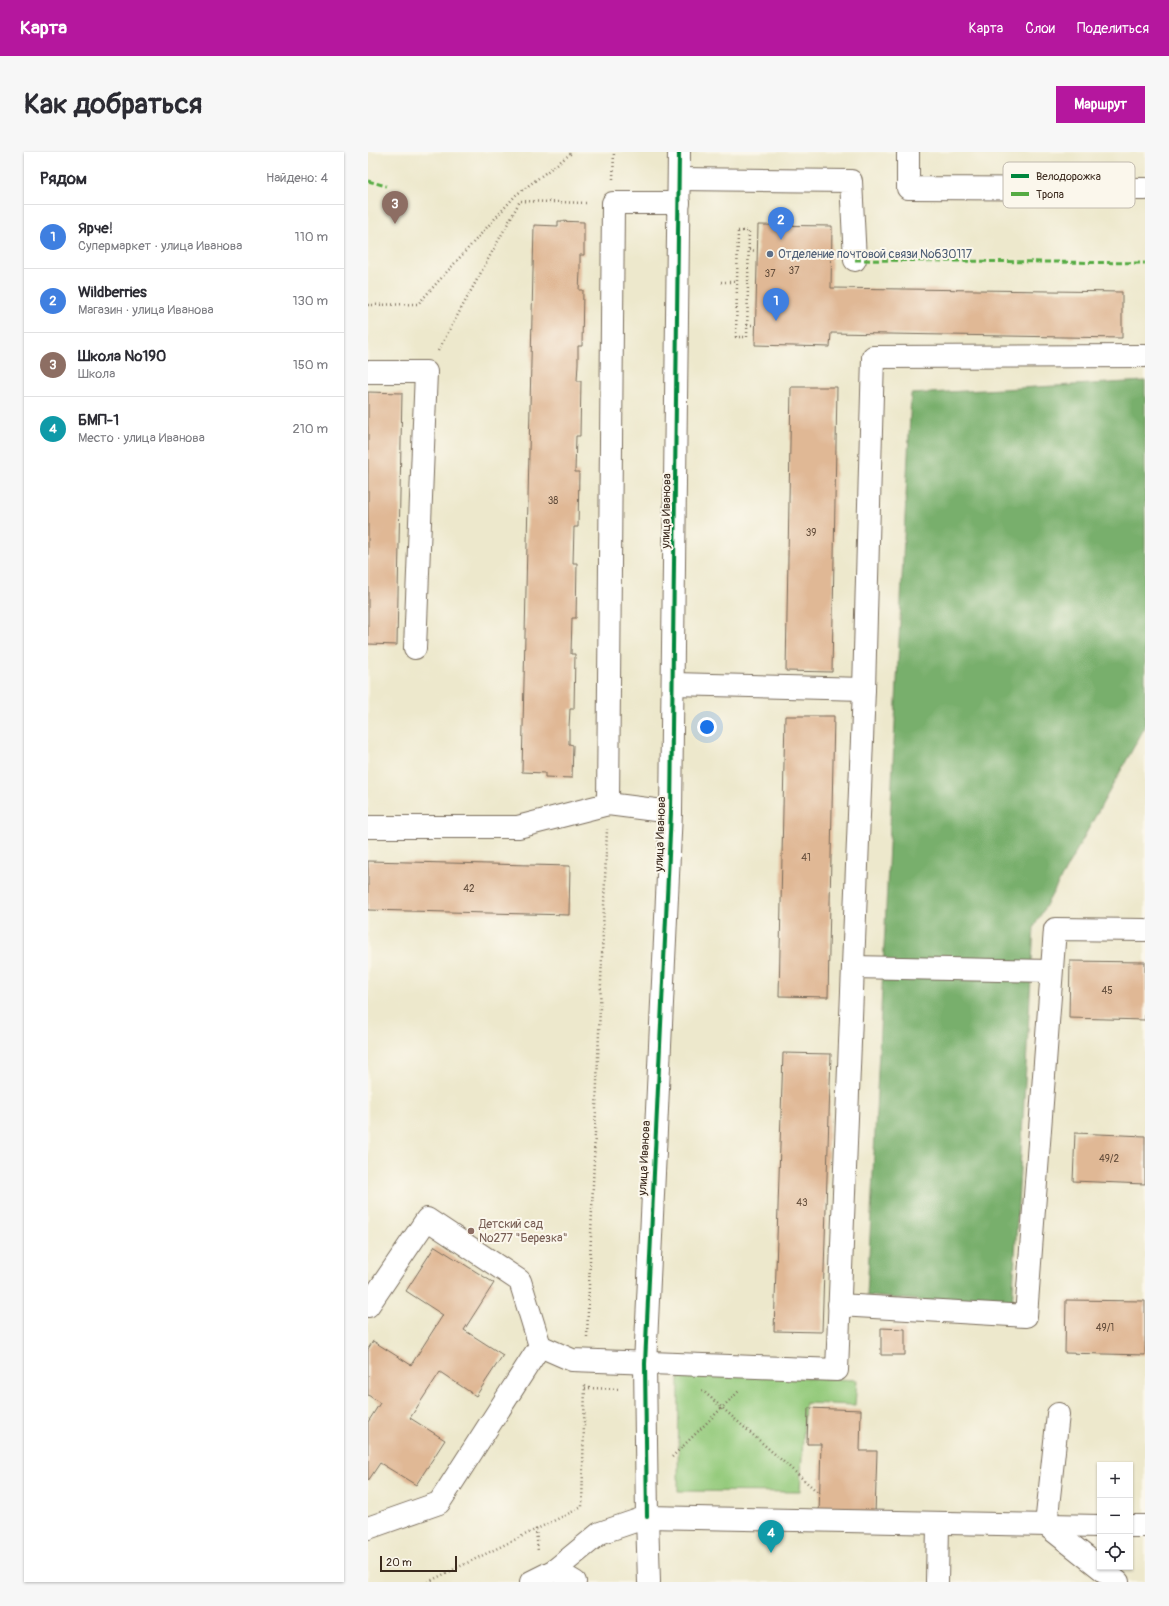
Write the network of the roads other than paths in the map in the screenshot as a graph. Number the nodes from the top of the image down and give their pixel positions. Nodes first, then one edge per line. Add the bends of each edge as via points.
1 (680, 152) edge
2 (908, 152) edge
3 (679, 179) junction
4 (1003, 188) edge
5 (1135, 189) edge
6 (1145, 189) edge
7 (679, 203) junction
8 (855, 260) dead end
9 (1145, 356) edge
10 (368, 372) edge
11 (415, 648) dead end
12 (674, 684) junction
13 (864, 689) junction
14 (608, 804) junction
15 (671, 812) junction
16 (368, 827) edge
17 (1144, 927) edge
18 (853, 968) junction
19 (1051, 971) junction
20 (839, 1305) junction
21 (368, 1306) edge
22 (540, 1346) junction
23 (644, 1364) junction
24 (1058, 1414) dead end
25 (648, 1517) junction
26 (938, 1523) junction
27 (1046, 1525) junction
28 (1097, 1526) edge
29 (1133, 1526) edge
30 (1145, 1526) edge
31 (368, 1528) edge
32 (555, 1570) junction
33 (531, 1582) edge
34 (575, 1582) edge
35 (649, 1582) edge
36 (938, 1582) edge
37 (1118, 1582) edge

1 - 3 street, улица Иванова
2 - 4 street via 908,188
3 - 7 street, улица Иванова
3 - 8 street via 851,181
5 - 6 street
7 - 12 street, улица Иванова
7 - 14 street via 613,203
9 - 13 street via 873,357
10 - 11 street via 426,372
12 - 13 street
12 - 15 street, улица Иванова
13 - 18 street
14 - 15 street
14 - 16 street via 518,827
15 - 23 street, улица Иванова
17 - 19 street via 1055,929
18 - 19 street
18 - 20 street
19 - 20 street via 1026,1316
20 - 23 street via 837,1370
21 - 22 street via 427,1219 520,1281
22 - 23 street via 572,1360
22 - 31 street via 439,1503
23 - 25 street, улица Иванова
24 - 27 street
25 - 26 street
25 - 32 street via 600,1533
25 - 35 street, улица Иванова
26 - 27 street
26 - 36 street
27 - 28 street
27 - 37 street
29 - 30 street
32 - 33 street
32 - 34 street

